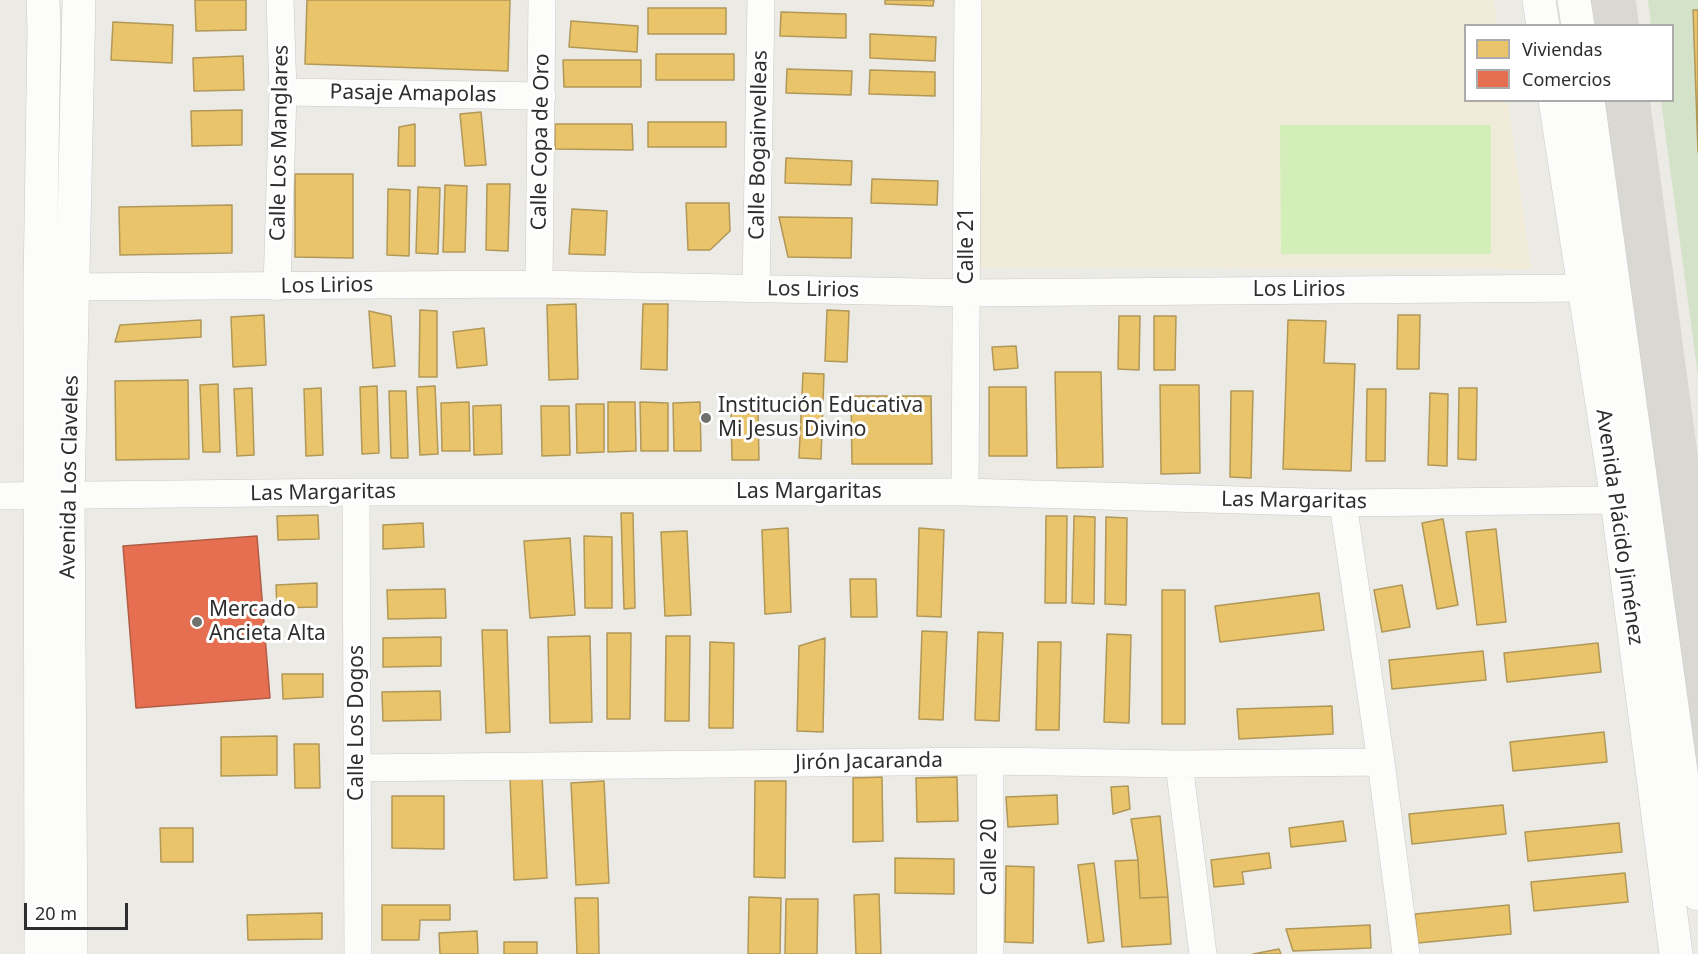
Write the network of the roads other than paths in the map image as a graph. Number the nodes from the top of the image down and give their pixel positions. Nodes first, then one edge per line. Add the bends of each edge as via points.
1 (43, 0) edge
2 (79, 0) edge
3 (280, 0) edge
4 (542, 0) edge
5 (761, 0) edge
6 (968, 0) edge
7 (1539, 0) edge
8 (1574, 0) edge
9 (1543, 24) edge
10 (1578, 24) edge
11 (284, 92) junction
12 (542, 96) junction
13 (1555, 102) edge
14 (1588, 102) edge
15 (539, 284) junction
16 (40, 287) junction
17 (74, 287) junction
18 (277, 287) junction
19 (1586, 288) junction
20 (756, 289) junction
21 (967, 293) junction
22 (356, 492) junction
23 (965, 492) junction
24 (0, 496) edge
25 (54, 496) junction
26 (1617, 500) junction
27 (1343, 503) junction
28 (990, 761) junction
29 (1381, 762) junction
30 (1179, 764) junction
31 (358, 768) junction
32 (1698, 894) edge
33 (41, 954) edge
34 (71, 954) edge
35 (358, 954) edge
36 (990, 954) edge
37 (1203, 954) edge
38 (1406, 954) edge
39 (1676, 954) edge

1 - 16 street, Avenida Los Claveles
2 - 17 street, Avenida Los Claveles
3 - 11 street, Calle Los Manglares
4 - 12 street, Calle Copa de Oro
5 - 20 street, Calle Bogainvelleas
6 - 21 street, Calle 21
7 - 9 street
8 - 10 street
11 - 12 street, Pasaje Amapolas
11 - 18 street, Calle Los Manglares
12 - 15 street, Calle Copa de Oro
13 - 19 street, Avenida Plácido Jiménez
14 - 32 street, Avenida Plácido Jiménez
15 - 18 street, Los Lirios
15 - 20 street, Los Lirios
16 - 17 street, Los Lirios
16 - 25 street, Avenida Los Claveles
17 - 18 street, Los Lirios
17 - 25 street, Avenida Los Claveles
19 - 21 street, Los Lirios
19 - 26 street, Avenida Plácido Jiménez
20 - 21 street, Los Lirios
21 - 23 street, Calle 21
22 - 23 street, Las Margaritas
22 - 25 street, Las Margaritas
22 - 31 street, Calle Los Dogos
23 - 27 street, Las Margaritas
24 - 25 street, Las Margaritas
25 - 33 street, Avenida Los Claveles
25 - 34 street, Avenida Los Claveles
26 - 27 street, Las Margaritas
26 - 39 street, Avenida Plácido Jiménez
27 - 29 street
28 - 30 street, Jirón Jacaranda
28 - 31 street, Jirón Jacaranda
28 - 36 street, Calle 20
29 - 30 street, Jirón Jacaranda
29 - 38 street
30 - 37 street
31 - 35 street, Calle Los Dogos

